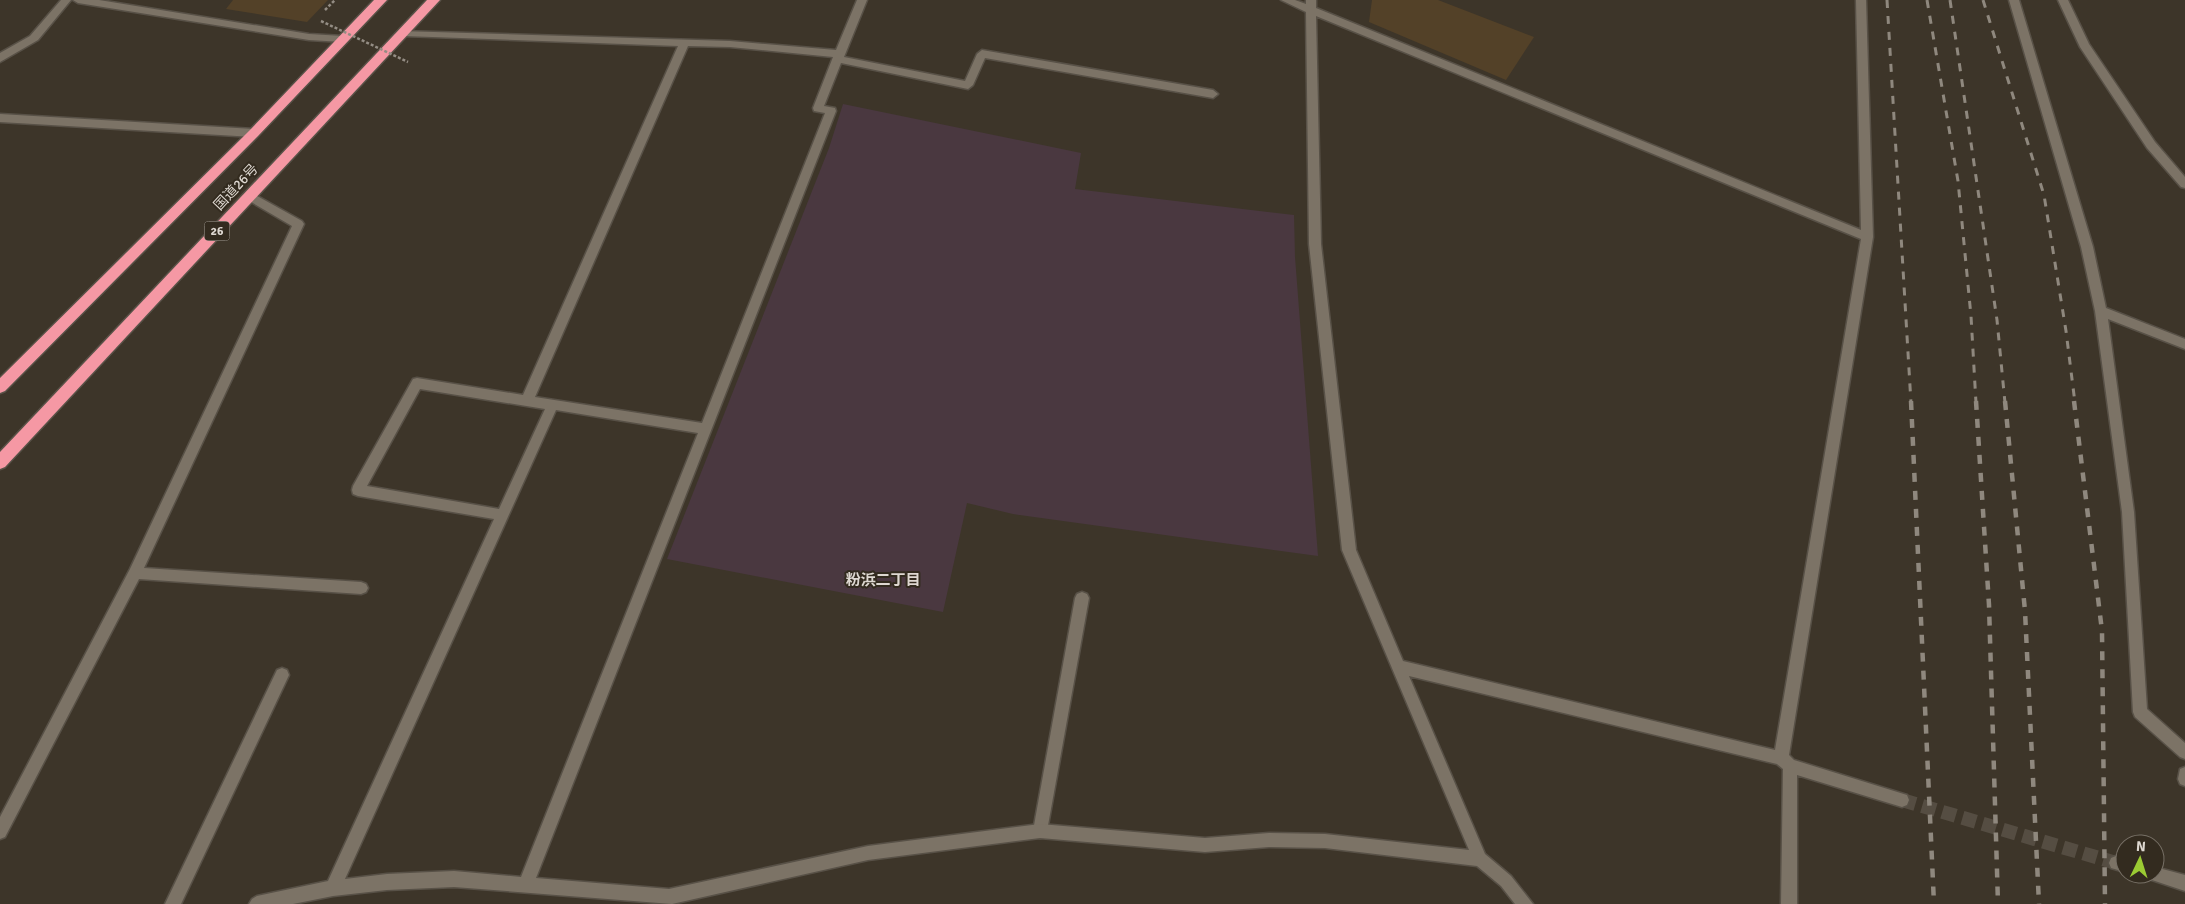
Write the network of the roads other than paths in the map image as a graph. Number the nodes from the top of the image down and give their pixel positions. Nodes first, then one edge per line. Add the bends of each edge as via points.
1 (66, 0) edge
2 (78, 0) edge
3 (381, 0) edge
4 (434, 0) edge
5 (862, 0) edge
6 (1286, 0) edge
7 (1861, 0) edge
8 (2014, 0) edge
9 (2063, 0) edge
10 (1311, 5) edge
11 (404, 33) junction
12 (344, 39) junction
13 (685, 42) junction
14 (838, 56) junction
15 (0, 58) edge
16 (1214, 94) dead end
17 (0, 118) edge
18 (254, 133) junction
19 (2185, 184) edge
20 (250, 196) junction
21 (1866, 237) junction
22 (2101, 311) junction
23 (2185, 344) edge
24 (0, 387) edge
25 (527, 400) junction
26 (553, 404) junction
27 (705, 429) junction
28 (0, 462) edge
29 (502, 515) junction
30 (135, 573) junction
31 (361, 588) dead end
32 (1082, 598) dead end
33 (1399, 667) junction
34 (282, 675) dead end
35 (2185, 752) edge
36 (1786, 762) junction
37 (2185, 775) edge
38 (2185, 779) edge
39 (1902, 800) tunnel mouth
40 (1040, 831) junction
41 (0, 832) edge
42 (1480, 859) junction
43 (2165, 877) edge
44 (2185, 883) edge
45 (525, 886) junction
46 (333, 888) junction
47 (173, 904) edge
48 (257, 904) edge
49 (1525, 904) edge
50 (1789, 904) edge

1 - 15 street via 34,38
2 - 12 street via 309,37
3 - 12 highway, 国道26号
4 - 11 highway, 国道26号 / 26
5 - 14 street
6 - 10 street
7 - 21 street
8 - 22 street via 2087,248
9 - 19 street via 2084,45 2151,145
10 - 21 street
10 - 33 street via 1315,244 1349,550
11 - 13 street
11 - 20 highway, 国道26号 / 26
12 - 18 highway, 国道26号
13 - 14 street
13 - 25 street
14 - 16 street via 968,85 982,54
14 - 27 street via 818,108 831,111
17 - 18 street
18 - 24 highway, 国道26号
20 - 28 highway, 国道26号 / 26
20 - 30 street via 298,224
21 - 36 street
22 - 23 street
22 - 35 street via 2128,512 2140,712
25 - 26 street
25 - 29 street via 417,383 358,490
26 - 27 street
26 - 29 street
27 - 45 street
29 - 46 street
30 - 31 street
30 - 41 street
32 - 40 street
33 - 36 street
33 - 42 street
34 - 47 street
36 - 39 street
36 - 50 street
37 - 38 street
40 - 42 street via 1205,845 1268,840 1325,841
40 - 45 street via 868,854 670,897
42 - 49 street via 1506,881
43 - 44 street
45 - 46 street via 454,879
46 - 48 street

